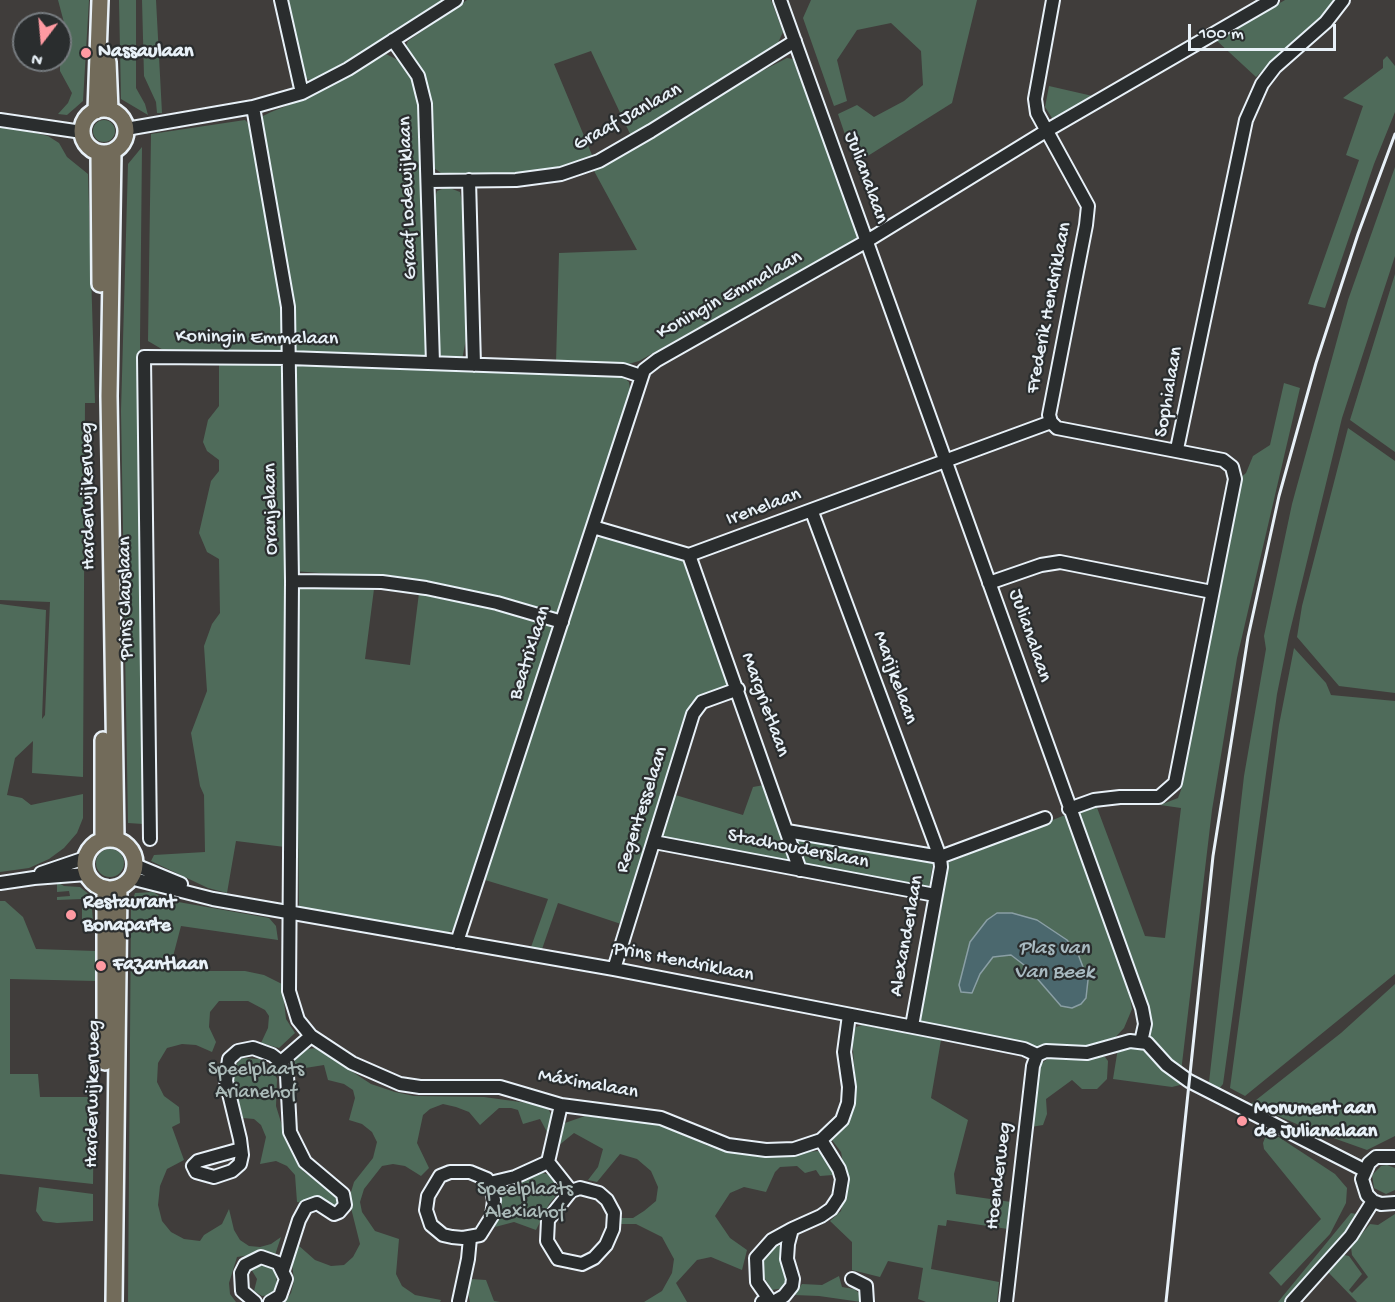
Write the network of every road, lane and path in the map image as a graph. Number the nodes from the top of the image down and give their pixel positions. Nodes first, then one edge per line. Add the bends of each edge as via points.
1 (100, 0) edge
2 (108, 0) edge
3 (281, 0) edge
4 (456, 0) edge
5 (780, 0) edge
6 (1053, 0) edge
7 (1272, 0) edge
8 (1343, 0) edge
9 (393, 40) junction
10 (795, 41) junction
11 (302, 93) junction
12 (253, 107) junction
13 (103, 110) junction
14 (0, 120) edge
15 (126, 129) junction
16 (82, 132) junction
17 (1046, 132) junction
18 (106, 152) junction
19 (469, 180) junction
20 (428, 181) junction
21 (867, 241) junction
22 (144, 357) joint
23 (289, 358) junction
24 (433, 363) junction
25 (474, 365) junction
26 (641, 376) junction
27 (1051, 423) junction
28 (1177, 449) junction
29 (946, 463) junction
30 (812, 512) junction
31 (593, 527) junction
32 (689, 555) junction
33 (292, 581) junction
34 (989, 583) junction
35 (1212, 592) junction
36 (561, 622) junction
37 (738, 689) junction
38 (1069, 809) junction
39 (1045, 818) dead end
40 (787, 831) junction
41 (110, 839) junction
42 (150, 839) dead end
43 (654, 842) junction
44 (940, 857) junction
45 (85, 858) junction
46 (800, 870) junction
47 (87, 874) junction
48 (23, 879) junction
49 (122, 879) junction
50 (0, 883) edge
51 (935, 896) junction
52 (291, 913) junction
53 (457, 942) junction
54 (614, 969) junction
55 (849, 1015) junction
56 (912, 1026) junction
57 (311, 1035) junction
58 (1142, 1041) junction
59 (1037, 1055) junction
60 (281, 1062) junction
61 (561, 1105) junction
62 (821, 1140) junction
63 (241, 1149) dead end
64 (1395, 1157) edge
65 (548, 1162) junction
66 (1364, 1170) junction
67 (490, 1183) junction
68 (571, 1191) junction
69 (1373, 1201) junction
70 (1395, 1203) edge
71 (792, 1229) junction
72 (470, 1238) junction
73 (284, 1270) junction
74 (852, 1279) dead end
75 (769, 1300) edge
76 (106, 1302) edge
77 (114, 1302) edge
78 (255, 1302) edge
79 (270, 1302) edge
80 (457, 1302) edge
81 (794, 1302) edge
82 (867, 1302) edge
83 (1006, 1302) edge
84 (1292, 1302) edge

1 - 13 main road
2 - 13 main road
3 - 11 street
4 - 9 street
5 - 10 street, Julianalaan
6 - 17 street, Frederik Hendriklaan via 1035,99
7 - 17 street, Koningin Emmalaan
8 - 28 street, Sophialaan via 1326,22 1275,67 1262,84 1246,120
9 - 11 street
9 - 20 street, Graaf Lodewijklaan via 418,76 425,104
10 - 19 street, Graaf Janlaan via 599,161 561,174 516,180
10 - 21 street, Julianalaan
11 - 12 street
12 - 15 street
12 - 23 street, Oranjelaan via 288,307
13 - 15 main road via 121,117
13 - 16 main road via 85,119
14 - 16 street
15 - 18 main road via 123,142
16 - 18 main road via 87,146
17 - 21 street, Koningin Emmalaan
17 - 27 street, Frederik Hendriklaan via 1088,206 1049,415
18 - 41 main road, Harderwijkerweg
19 - 20 street, Graaf Janlaan
19 - 25 street
20 - 24 street, Graaf Lodewijklaan
21 - 26 street, Koningin Emmalaan via 657,360
21 - 29 street, Julianalaan
22 - 23 street, Koningin Emmalaan
22 - 42 street, Prins Clauslaan
23 - 24 street, Koningin Emmalaan
23 - 33 street, Oranjelaan
24 - 25 street, Koningin Emmalaan
25 - 26 street, Koningin Emmalaan via 623,370
26 - 31 street, Beatrixlaan
27 - 28 street via 1057,428
27 - 29 street, Irenelaan
28 - 35 street, Sophialaan via 1223,460 1232,467 1235,479
29 - 30 street, Irenelaan
29 - 34 street, Julianalaan
30 - 32 street, Irenelaan
30 - 44 street, Marijkelaan
31 - 32 street
31 - 36 street, Beatrixlaan
32 - 37 street, Margrietlaan
33 - 36 street via 382,582 426,588
33 - 52 street, Oranjelaan
34 - 35 street via 1060,562
34 - 38 street, Julianalaan
35 - 38 street, Sophialaan via 1175,783 1159,797 1120,797
36 - 53 street, Beatrixlaan
37 - 40 street, Margrietlaan
37 - 43 street, Regentesselaan via 702,702 693,714
38 - 58 street, Julianalaan via 1142,1008
39 - 44 street, Alexanderlaan
40 - 44 street, Stadhouderslaan
40 - 46 street, Margrietlaan
41 - 45 main road via 95,843
41 - 49 main road via 130,849
43 - 46 street, Stadhouderslaan
43 - 54 street, Regentesselaan
44 - 51 street, Alexanderlaan
45 - 47 main road
45 - 48 street
46 - 51 street, Stadhouderslaan
47 - 48 street
47 - 49 main road via 97,885
48 - 50 street
49 - 52 street, Prins Hendriklaan
49 - 76 main road, Harderwijkerweg
49 - 77 main road, Harderwijkerweg
51 - 56 street, Alexanderlaan
52 - 53 street, Prins Hendriklaan
52 - 57 street, Máximalaan via 290,1000 298,1020
53 - 54 street, Prins Hendriklaan
54 - 55 street, Prins Hendriklaan
55 - 56 street, Prins Hendriklaan
55 - 62 street, Máximalaan via 844,1052 848,1103 842,1120
56 - 59 street, Prins Hendriklaan
57 - 60 street
57 - 61 street, Máximalaan via 352,1063 400,1084 500,1087
58 - 59 street, Prins Hendriklaan via 1087,1053 1046,1051
58 - 66 street via 1188,1081
59 - 83 street, Hoenderweg
60 - 63 street via 253,1048 238,1051 229,1059 226,1081
60 - 73 street via 287,1075 290,1131 298,1151 305,1162 343,1194 345,1205 334,1214 317,1203 306,1207
61 - 62 street, Máximalaan via 661,1118 747,1149 794,1149
61 - 65 street
62 - 71 street via 839,1169 839,1197 821,1216
64 - 66 street via 1376,1157
65 - 67 street
65 - 68 street
66 - 69 street via 1363,1187
67 - 72 street via 492,1216 480,1235
67 - 72 street via 479,1174 450,1172 440,1176 430,1190 426,1209 431,1225 443,1234
68 - 68 street via 580,1188 599,1194 614,1212 613,1229 606,1245 582,1264 558,1259 547,1241 549,1220
69 - 70 street
69 - 84 street via 1351,1236
71 - 75 street via 787,1252 792,1286 784,1296
71 - 75 street via 771,1240 756,1258 757,1282
72 - 80 street via 466,1274
73 - 78 street via 278,1263 261,1257 245,1265 240,1282 242,1291
73 - 79 street via 285,1288
74 - 82 street via 866,1286
75 - 81 street

